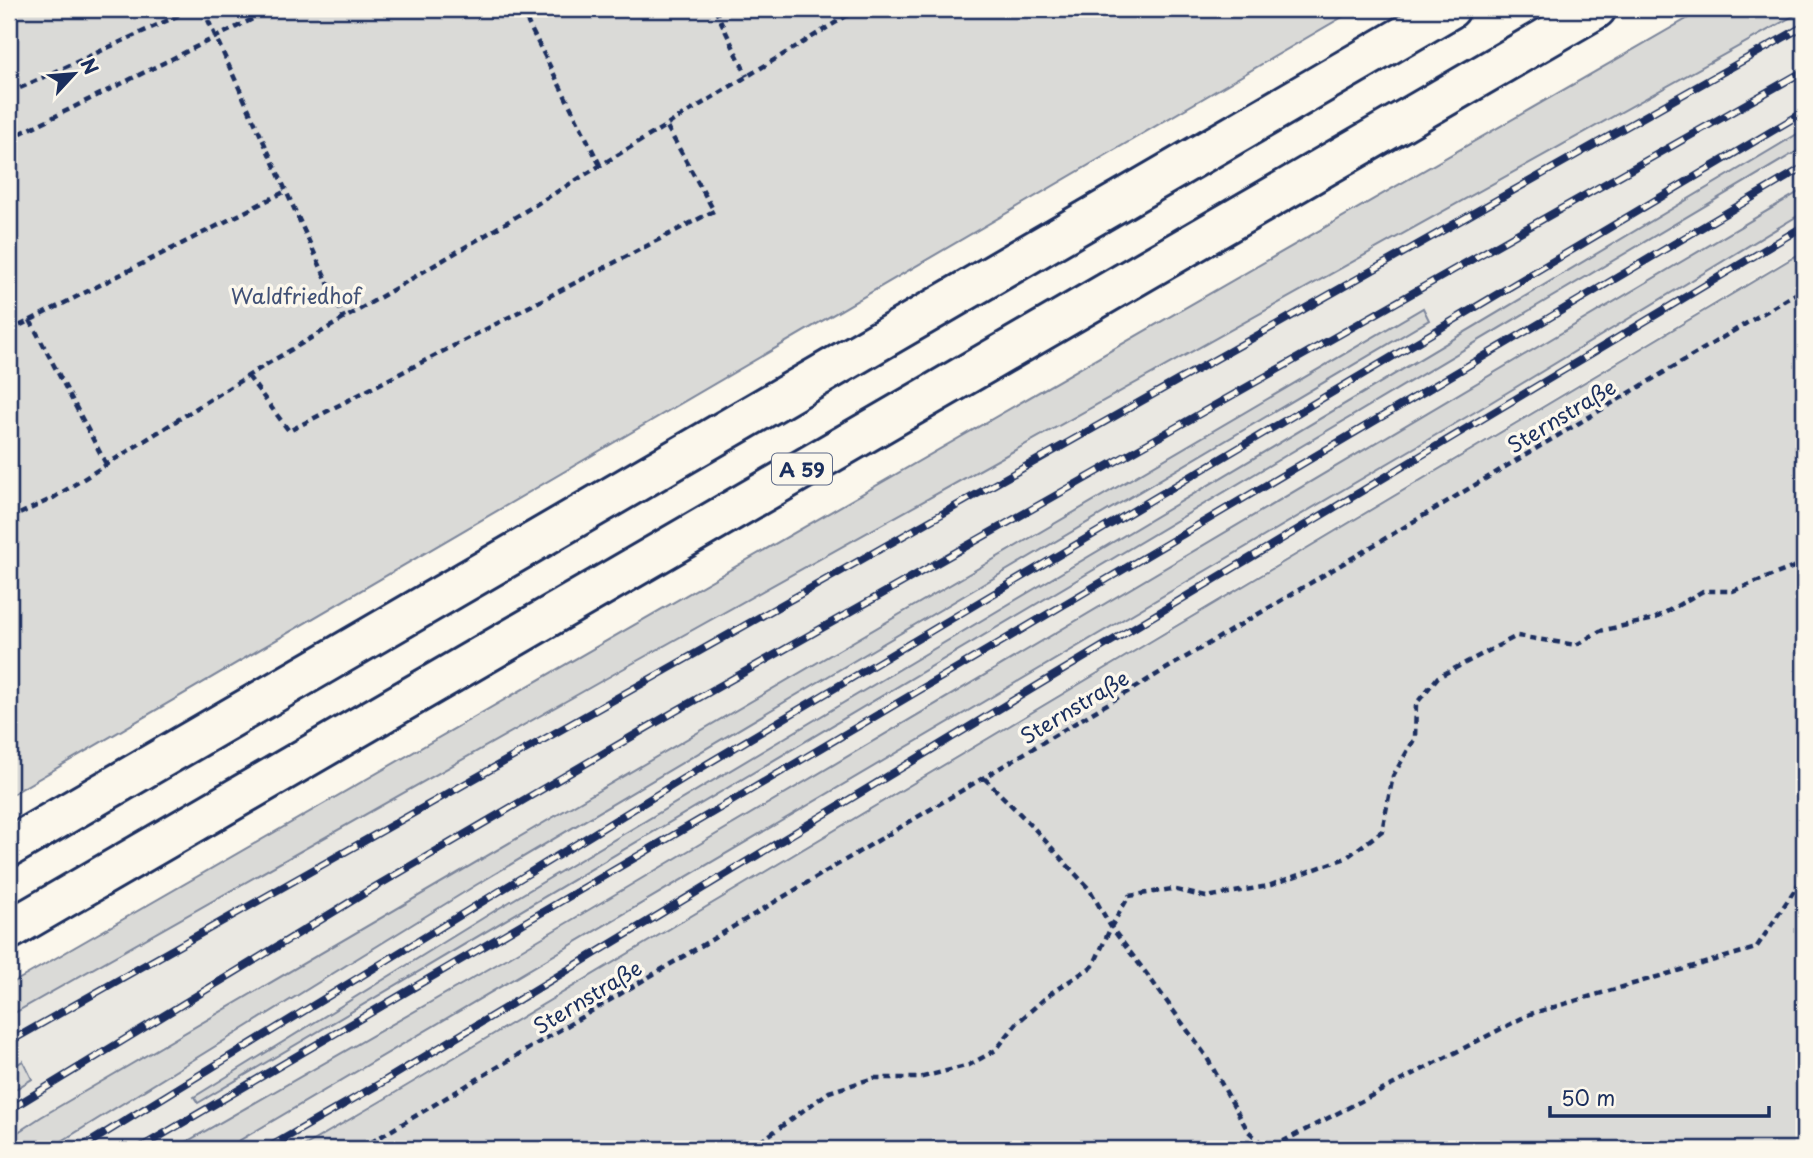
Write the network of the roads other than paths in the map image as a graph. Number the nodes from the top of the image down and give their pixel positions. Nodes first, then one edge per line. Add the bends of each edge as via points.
1 (1450, 9) edge
2 (1595, 9) edge
3 (9, 847) edge
4 (9, 930) edge

1 - 3 highway
2 - 4 highway, A 59

